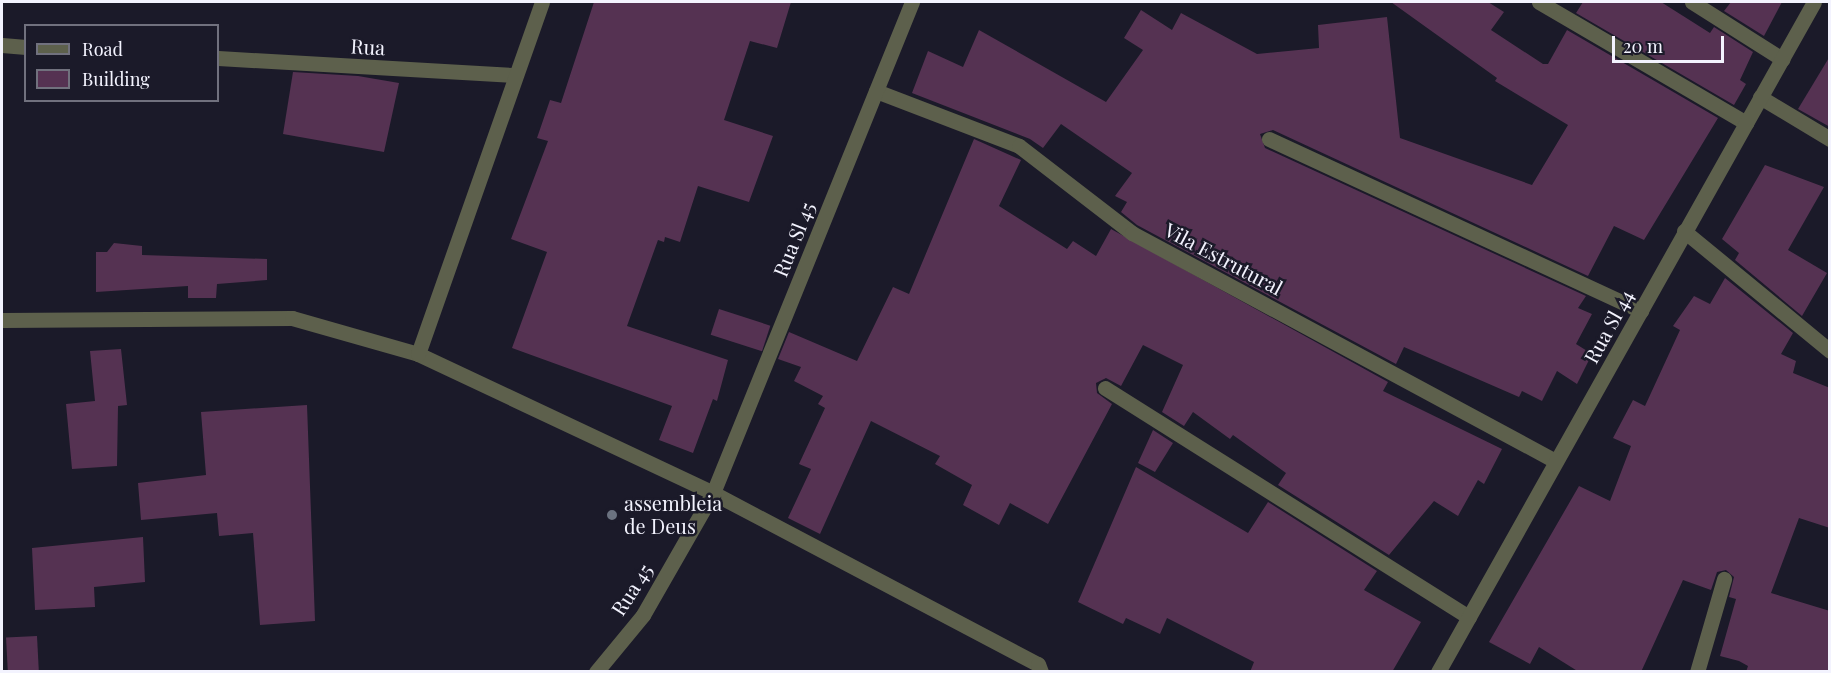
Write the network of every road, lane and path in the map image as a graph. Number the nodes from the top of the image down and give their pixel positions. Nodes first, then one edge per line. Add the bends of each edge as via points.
1 (542, 2) edge
2 (912, 2) edge
3 (1539, 2) edge
4 (1692, 2) edge
5 (1814, 2) edge
6 (2, 45) edge
7 (24, 47) edge
8 (219, 58) edge
9 (1782, 59) junction
10 (516, 75) junction
11 (876, 91) junction
12 (1760, 97) junction
13 (1746, 123) junction
14 (1269, 138) dead end
15 (1830, 139) edge
16 (1684, 231) junction
17 (1641, 310) junction
18 (2, 320) edge
19 (1830, 351) edge
20 (418, 354) junction
21 (1105, 388) dead end
22 (1556, 461) junction
23 (714, 493) junction
24 (1724, 579) dead end
25 (1469, 617) junction
26 (596, 672) edge
27 (1041, 672) edge
28 (1438, 672) edge
29 (1697, 672) edge

1 - 10 street
2 - 11 street, Rua Sl 45
3 - 13 street
4 - 9 street
5 - 9 street, Rua Sl 44
6 - 7 street
8 - 10 street, Rua
9 - 12 street, Rua Sl 44
10 - 20 street
11 - 22 street, Vila Estrutural via 1019,146 1132,233
11 - 23 street, Rua Sl 45
12 - 13 street, Rua Sl 44
12 - 15 street
13 - 16 street, Rua Sl 44
14 - 17 street
16 - 17 street, Rua Sl 44
16 - 19 street
17 - 22 street, Rua Sl 44
18 - 20 street via 292,318
20 - 23 street
21 - 25 street
22 - 25 street, Rua Sl 44
23 - 26 street, Rua 45 via 643,615
23 - 27 street via 1038,664
24 - 29 street
25 - 28 street, Rua Sl 44

